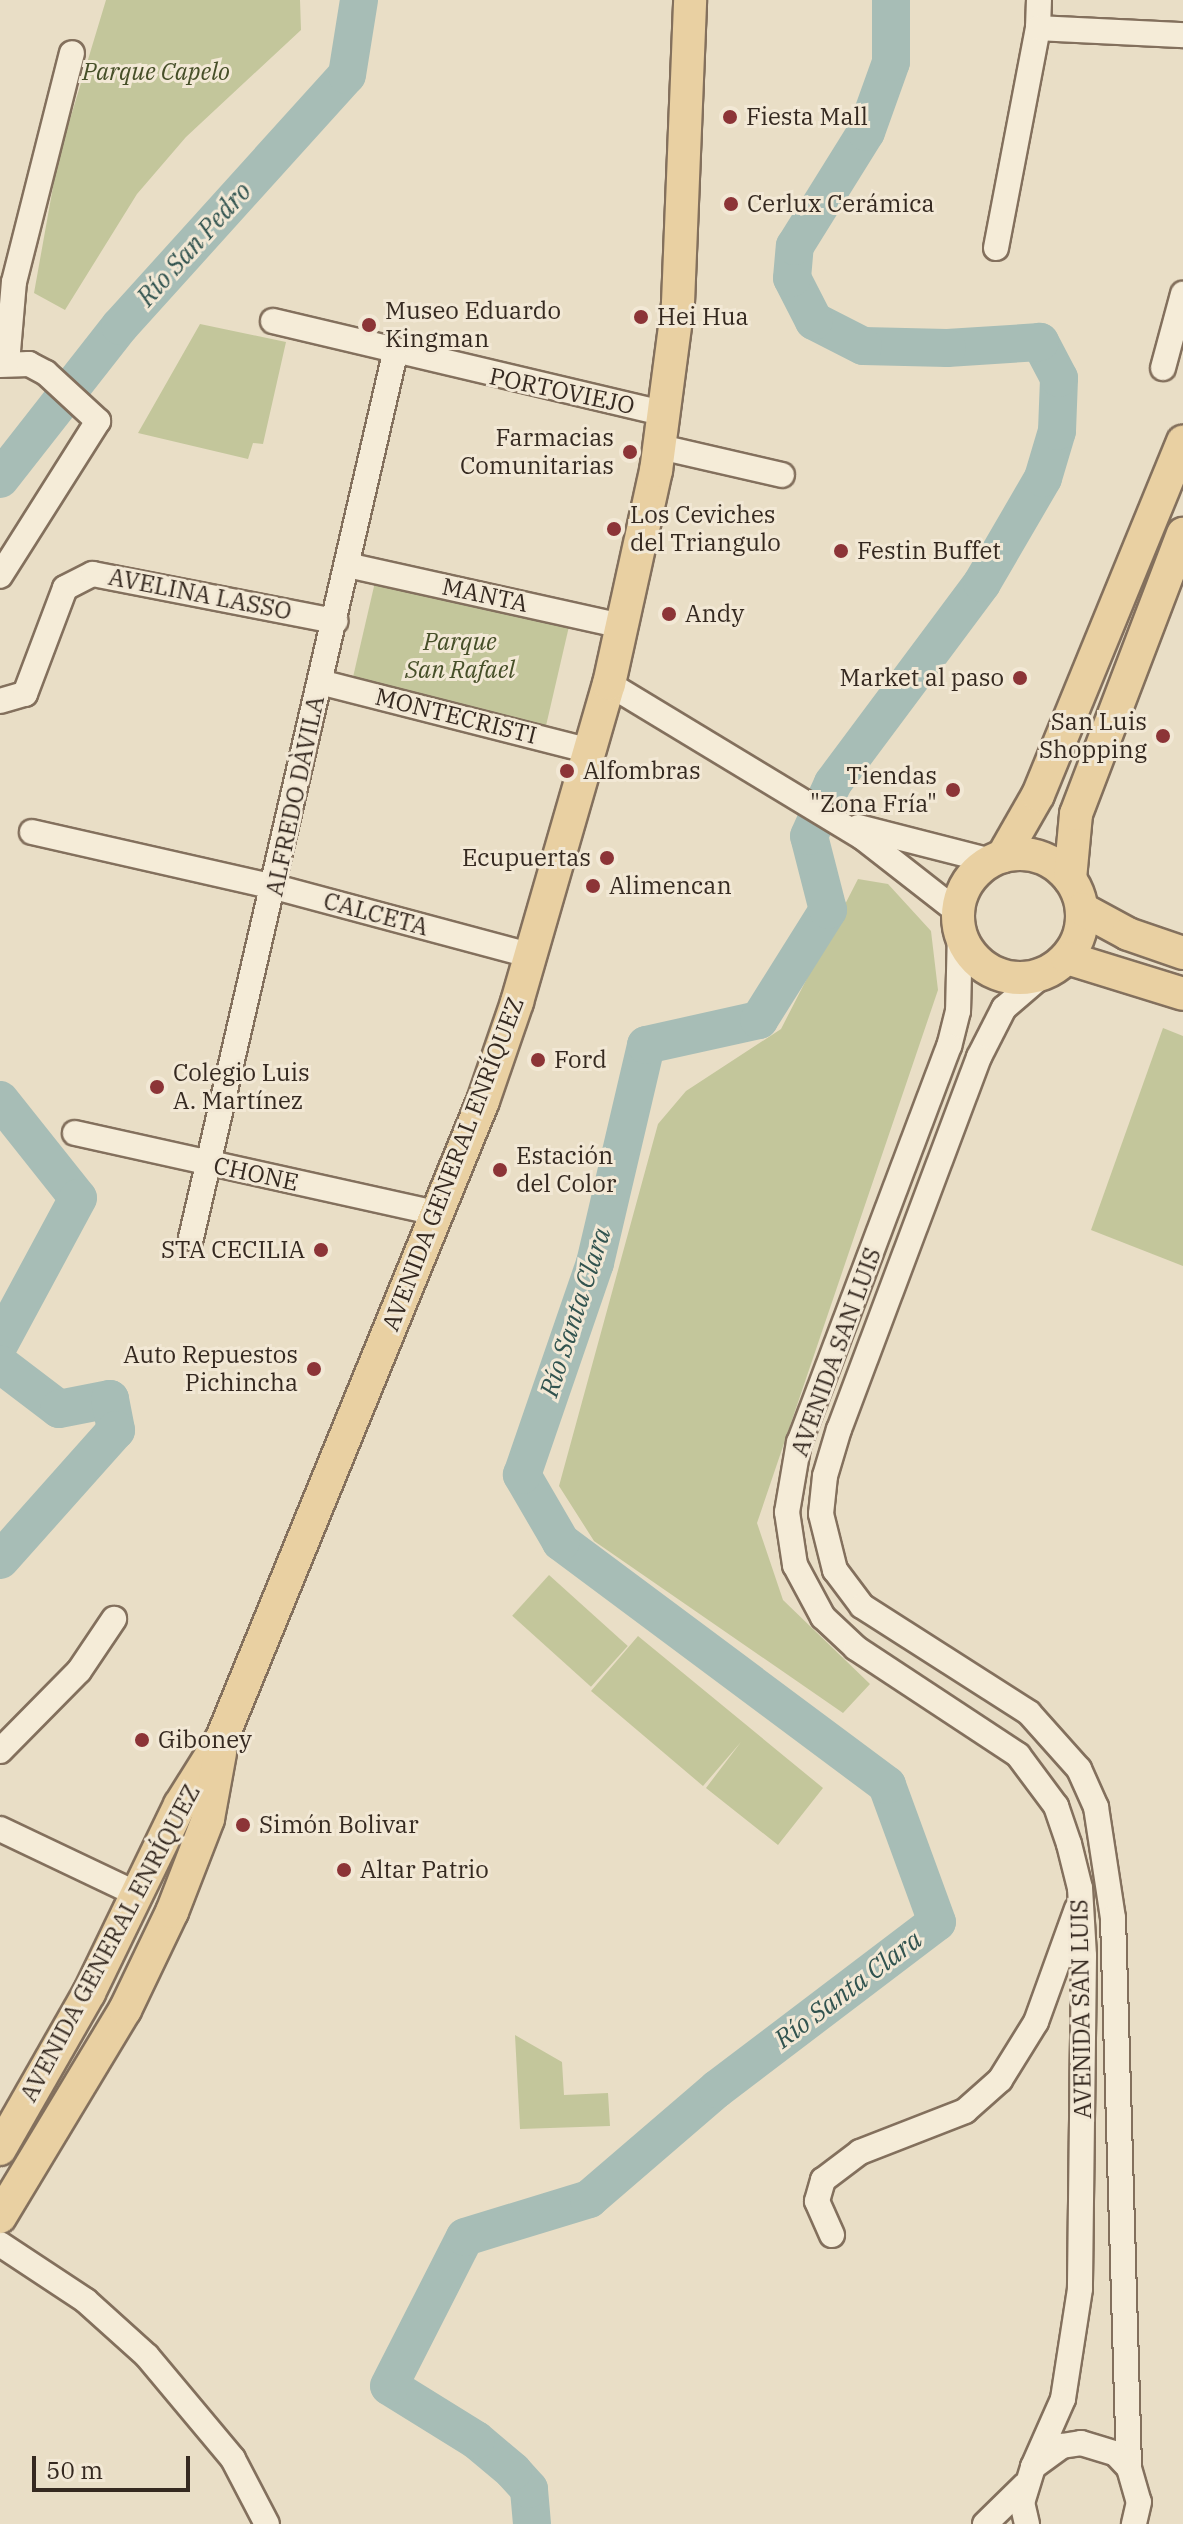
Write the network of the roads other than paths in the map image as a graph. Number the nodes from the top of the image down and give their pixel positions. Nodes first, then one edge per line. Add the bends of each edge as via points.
1 (690, 0) edge
2 (1039, 0) edge
3 (1038, 28) junction
4 (1183, 35) edge
5 (72, 53) dead end
6 (996, 248) dead end
7 (1183, 294) edge
8 (273, 321) dead end
9 (395, 354) junction
10 (4, 364) edge
11 (1163, 368) dead end
12 (665, 414) junction
13 (1183, 442) edge
14 (660, 447) junction
15 (782, 475) dead end
16 (1183, 534) edge
17 (347, 565) junction
18 (0, 576) edge
19 (335, 621) junction
20 (623, 626) junction
21 (320, 682) junction
22 (609, 684) junction
23 (0, 701) edge
24 (591, 751) junction
25 (836, 820) junction
26 (32, 832) dead end
27 (997, 859) junction
28 (1070, 879) junction
29 (275, 887) junction
30 (1082, 909) junction
31 (959, 922) junction
32 (1183, 953) edge
33 (532, 956) junction
34 (1056, 966) junction
35 (1183, 994) edge
36 (75, 1133) dead end
37 (212, 1165) junction
38 (891, 1204) junction
39 (437, 1213) junction
40 (921, 1214) junction
41 (191, 1238) dead end
42 (114, 1619) dead end
43 (222, 1738) junction
44 (0, 1751) edge
45 (0, 1829) edge
46 (137, 1894) junction
47 (1080, 1900) junction
48 (0, 2149) edge
49 (10, 2178) edge
50 (0, 2217) edge
51 (832, 2235) dead end
52 (0, 2244) edge
53 (1129, 2468) junction
54 (1029, 2476) junction
55 (267, 2524) edge
56 (985, 2524) edge
57 (1027, 2524) edge
58 (1134, 2524) edge

1 - 12 main road, AVENIDA GENERAL ENRÍQUEZ via 678,303
2 - 3 street
3 - 4 street
3 - 6 street
5 - 10 street via 14,282
7 - 11 street
8 - 9 street, PORTOVIEJO
9 - 12 street, PORTOVIEJO
9 - 17 street, ALFREDO DÀVILA
10 - 18 street via 29,364 46,373 94,413 97,430
12 - 14 main road, AVENIDA GENERAL ENRÍQUEZ
13 - 27 main road via 1038,795
14 - 15 street
14 - 20 main road, AVENIDA GENERAL ENRÍQUEZ
16 - 28 main road via 1076,814
17 - 19 street, ALFREDO DÀVILA
17 - 20 street, MANTA
19 - 21 street, ALFREDO DÀVILA
19 - 23 street, AVELINA LASSO via 93,574 65,588 25,694
20 - 22 main road, AVENIDA GENERAL ENRÍQUEZ
21 - 24 street, MONTECRISTI
21 - 29 street, ALFREDO DÀVILA
22 - 24 main road, AVENIDA GENERAL ENRÍQUEZ
22 - 25 street
24 - 33 main road, AVENIDA GENERAL ENRÍQUEZ
25 - 27 street
25 - 31 street
26 - 29 street, CALCETA
27 - 28 main road via 1028,855 1051,863
27 - 31 main road via 974,874
28 - 30 main road
29 - 33 street, CALCETA
29 - 37 street, ALFREDO DÀVILA
30 - 32 main road via 1128,934
30 - 34 main road via 1080,935
31 - 34 main road via 973,955 993,972 1010,978
31 - 38 street, AVENIDA SAN LUIS via 959,996 949,1046
33 - 39 main road, AVENIDA GENERAL ENRÍQUEZ via 483,1101
34 - 35 main road
34 - 40 street, AVENIDA SAN LUIS via 1011,1001 993,1026
36 - 37 street, CHONE
37 - 39 street, CHONE
37 - 41 street, ALFREDO DÀVILA
38 - 40 street
38 - 47 street, AVENIDA SAN LUIS via 799,1442 787,1512 795,1565 807,1593 838,1633 1018,1755 1040,1780 1069,1844
39 - 43 main road, AVENIDA GENERAL ENRÍQUEZ
40 - 53 street, AVENIDA SAN LUIS via 825,1476 825,1538 835,1570 862,1606 1029,1713 1079,1769 1096,1807 1113,1918
42 - 44 street via 79,1671
43 - 46 main road, AVENIDA GENERAL ENRÍQUEZ via 180,1805
43 - 49 main road, AVENIDA GENERAL ENRÍQUEZ via 208,1819 172,1912 125,2010
45 - 46 street
46 - 48 main road, AVENIDA GENERAL ENRÍQUEZ via 89,1993
47 - 51 street via 1036,2022 1000,2080 965,2111 860,2152 823,2180 817,2201
47 - 54 street, AVENIDA SAN LUIS via 1080,2289 1067,2385
49 - 50 main road, AVENIDA GENERAL ENRÍQUEZ
52 - 55 street via 86,2301 147,2356 233,2459
53 - 54 street via 1116,2454 1081,2443 1062,2446
53 - 58 street, AVENIDA SAN LUIS via 1139,2502
54 - 56 street, AVENIDA SAN LUIS
54 - 57 street

